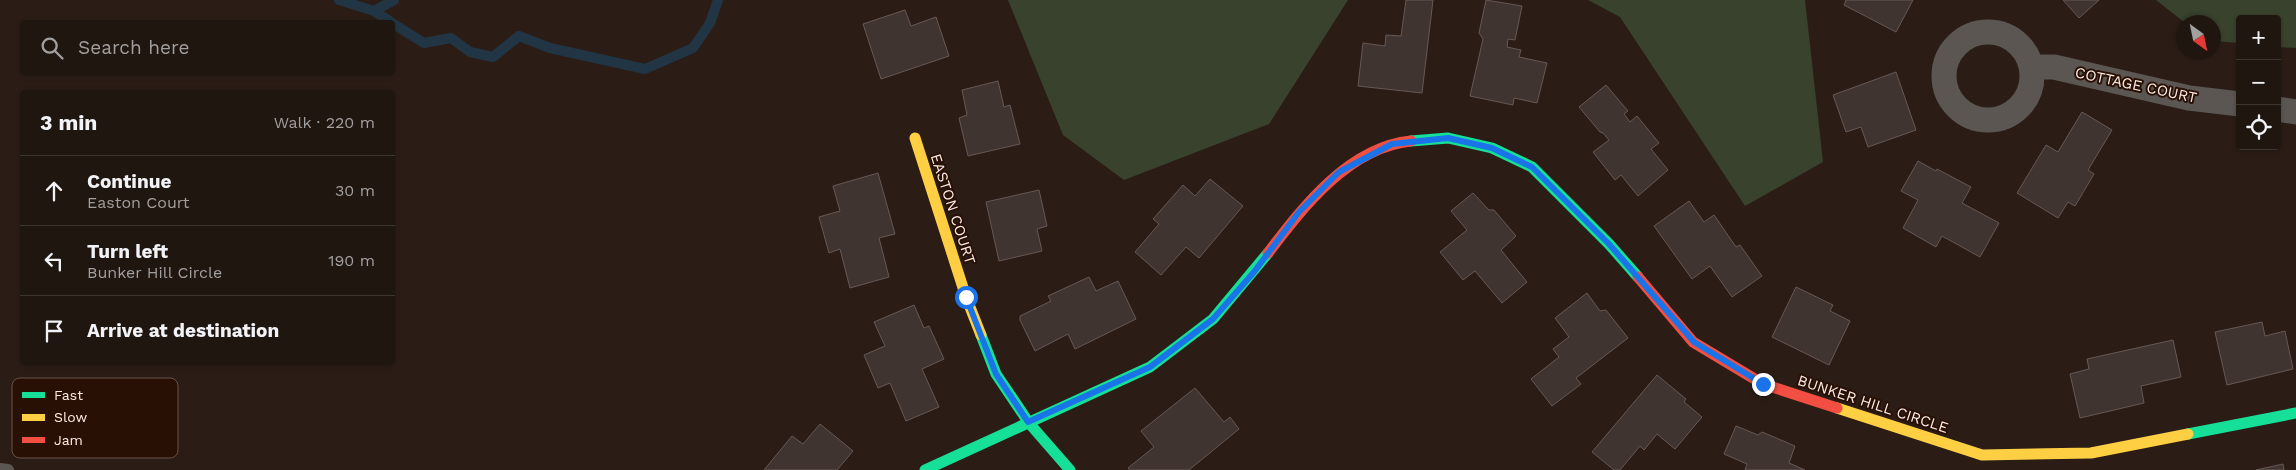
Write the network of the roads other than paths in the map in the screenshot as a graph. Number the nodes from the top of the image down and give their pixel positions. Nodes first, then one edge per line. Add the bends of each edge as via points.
1 (2032, 66) dead end
2 (2236, 104) edge
3 (2281, 110) edge
4 (2296, 112) edge
5 (915, 138) dead end
6 (2296, 413) edge
7 (1028, 422) junction
8 (0, 469) edge
9 (8, 470) edge
10 (925, 470) edge
11 (1070, 470) edge

1 - 2 street, COTTAGE COURT via 2054,67 2189,98
3 - 4 street
5 - 7 street, EASTON COURT via 966,297 996,374
6 - 7 street, BUNKER HILL CIRCLE via 2091,453 1982,455 1872,420 1763,384 1694,342 1609,244 1532,167 1492,148 1448,138 1392,144 1339,172 1299,212 1254,272 1213,319 1150,367
7 - 10 street, BUNKER HILL CIRCLE
7 - 11 street, EASTON COURT
8 - 9 lane

